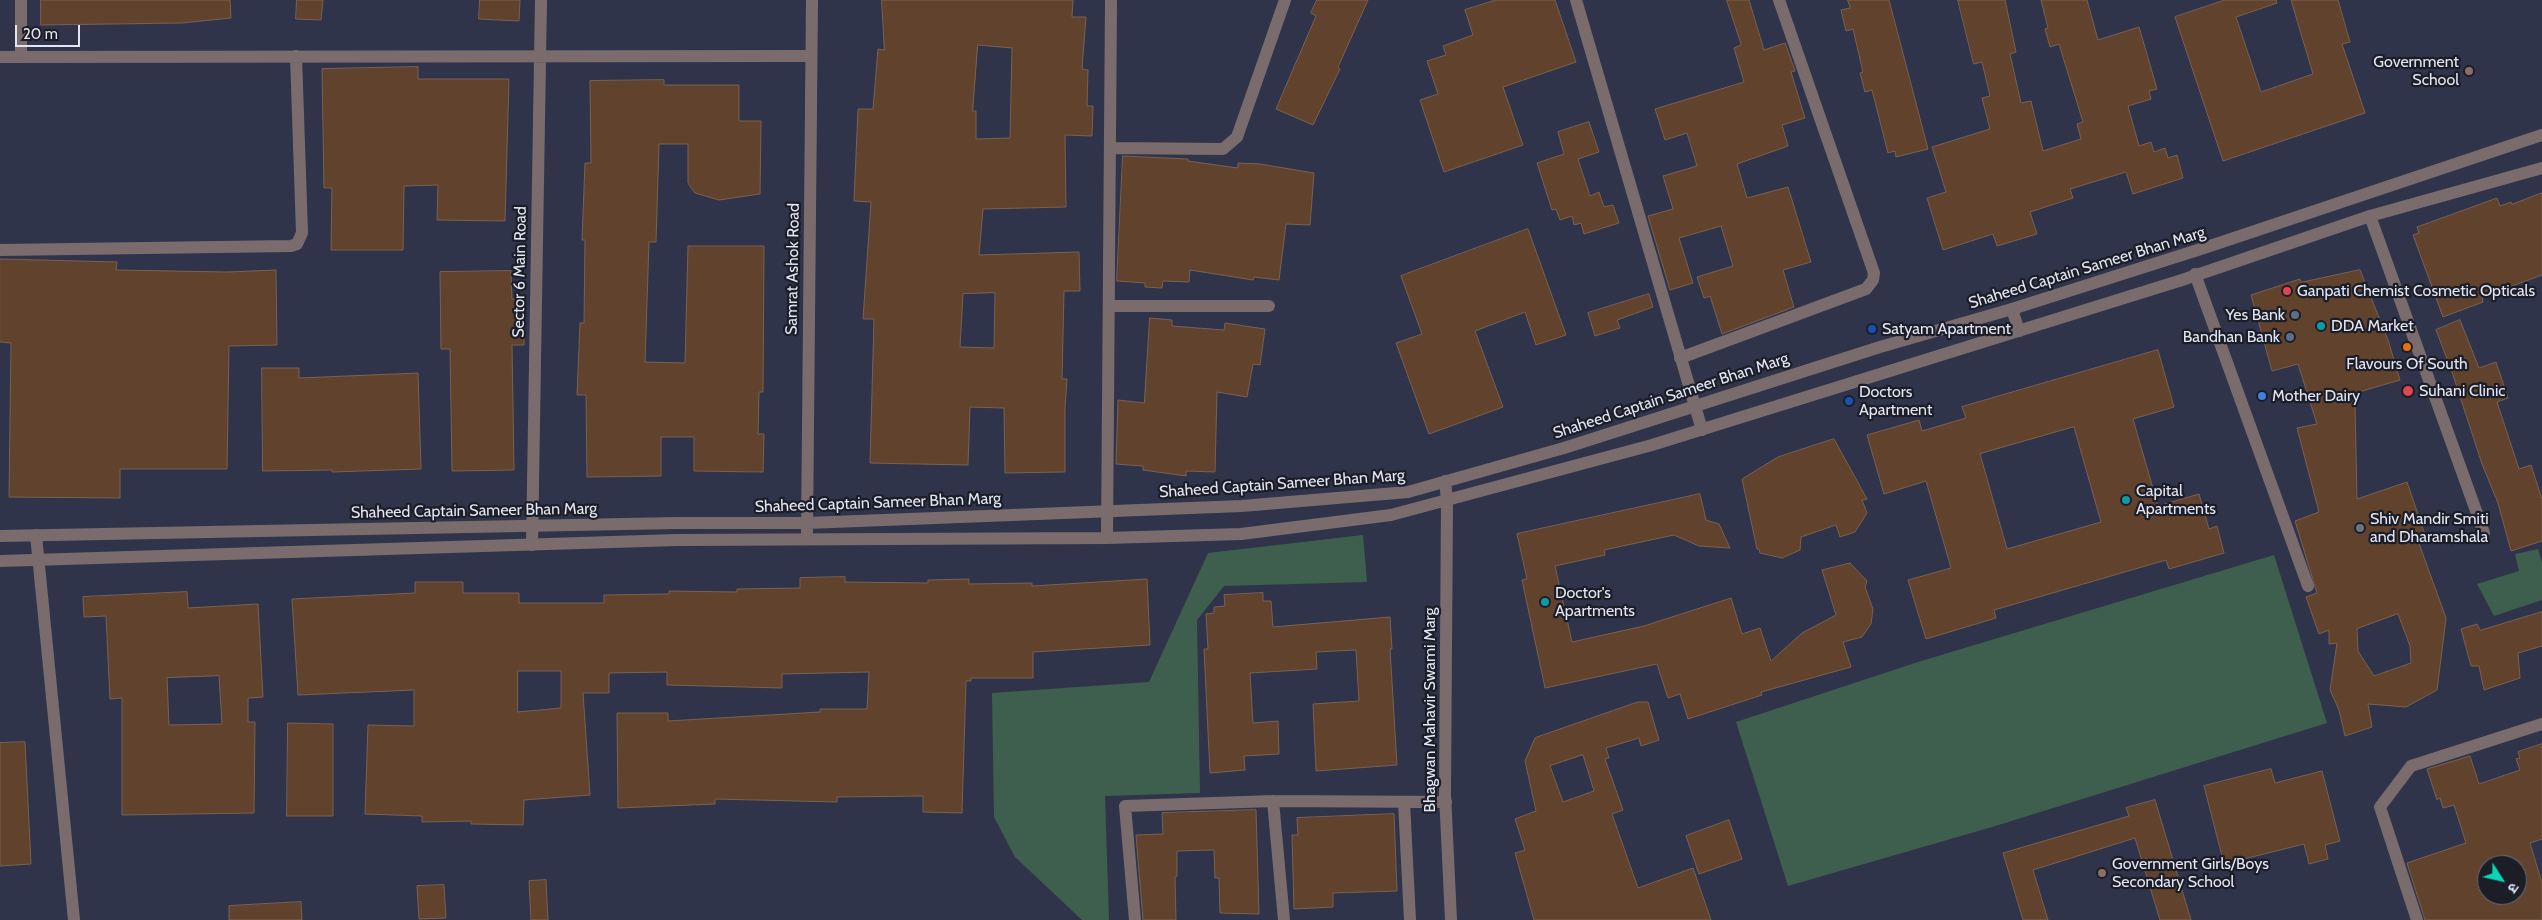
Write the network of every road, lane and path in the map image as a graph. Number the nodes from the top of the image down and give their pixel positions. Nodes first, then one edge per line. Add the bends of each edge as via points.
1 (21, 0) edge
2 (541, 0) edge
3 (812, 0) edge
4 (1111, 0) edge
5 (1285, 0) edge
6 (1576, 0) edge
7 (1779, 0) edge
8 (296, 56) junction
9 (540, 56) junction
10 (812, 56) junction
11 (0, 57) edge
12 (21, 57) junction
13 (2542, 135) edge
14 (1110, 148) junction
15 (2542, 168) edge
16 (2370, 216) junction
17 (0, 250) edge
18 (2195, 274) junction
19 (1109, 306) junction
20 (1269, 306) dead end
21 (2012, 310) junction
22 (2018, 331) junction
23 (1680, 358) junction
24 (1694, 405) junction
25 (1702, 430) junction
26 (1445, 481) junction
27 (1447, 500) junction
28 (1106, 512) junction
29 (807, 523) junction
30 (532, 526) junction
31 (2484, 534) dead end
32 (36, 535) junction
33 (0, 536) edge
34 (1108, 538) junction
35 (807, 539) junction
36 (532, 545) junction
37 (38, 559) junction
38 (0, 561) edge
39 (2308, 586) dead end
40 (2542, 724) edge
41 (1273, 800) junction
42 (1404, 802) junction
43 (1446, 802) junction
44 (74, 920) edge
45 (1134, 920) edge
46 (1284, 920) edge
47 (1410, 920) edge
48 (1451, 920) edge
49 (2417, 920) edge

1 - 12 street
2 - 9 street, Sector 6 Main Road
3 - 10 street, Samrat Ashok Road
4 - 14 street
5 - 14 street via 1232,144 1223,150
6 - 23 street
7 - 23 street via 1874,273 1873,280 1866,289
8 - 9 street
8 - 12 street
8 - 17 street via 302,233 296,244
9 - 10 street
9 - 30 street, Sector 6 Main Road
10 - 29 street, Samrat Ashok Road
11 - 12 street
13 - 21 street, Shaheed Captain Sameer Bhan Marg
14 - 19 street
15 - 16 street, Shaheed Captain Sameer Bhan Marg
16 - 18 street, Shaheed Captain Sameer Bhan Marg
16 - 31 street
18 - 22 street, Shaheed Captain Sameer Bhan Marg
18 - 39 street
19 - 20 street
19 - 28 street
21 - 22 street
21 - 24 street, Shaheed Captain Sameer Bhan Marg
22 - 25 street, Shaheed Captain Sameer Bhan Marg
23 - 24 street
24 - 25 street
24 - 26 street, Shaheed Captain Sameer Bhan Marg via 1564,448
25 - 27 street, Shaheed Captain Sameer Bhan Marg
26 - 27 street, Bhagwan Mahavir Swami Marg
26 - 28 street, Shaheed Captain Sameer Bhan Marg via 1408,492 1242,506
27 - 34 street, Shaheed Captain Sameer Bhan Marg via 1391,516 1241,534
27 - 43 street, Bhagwan Mahavir Swami Marg
28 - 29 street, Shaheed Captain Sameer Bhan Marg
28 - 34 street
29 - 30 street, Shaheed Captain Sameer Bhan Marg
29 - 35 street, Samrat Ashok Road
30 - 32 street, Shaheed Captain Sameer Bhan Marg
30 - 36 street, Sector 6 Main Road
32 - 33 street, Shaheed Captain Sameer Bhan Marg
32 - 37 street
34 - 35 street, Shaheed Captain Sameer Bhan Marg
35 - 36 street, Shaheed Captain Sameer Bhan Marg
36 - 37 street, Shaheed Captain Sameer Bhan Marg
37 - 38 street, Shaheed Captain Sameer Bhan Marg
37 - 44 street
40 - 49 street via 2411,766 2380,807
41 - 42 street
41 - 45 street via 1126,806
41 - 46 street
42 - 43 street
42 - 47 street
43 - 48 street, Bhagwan Mahavir Swami Marg

